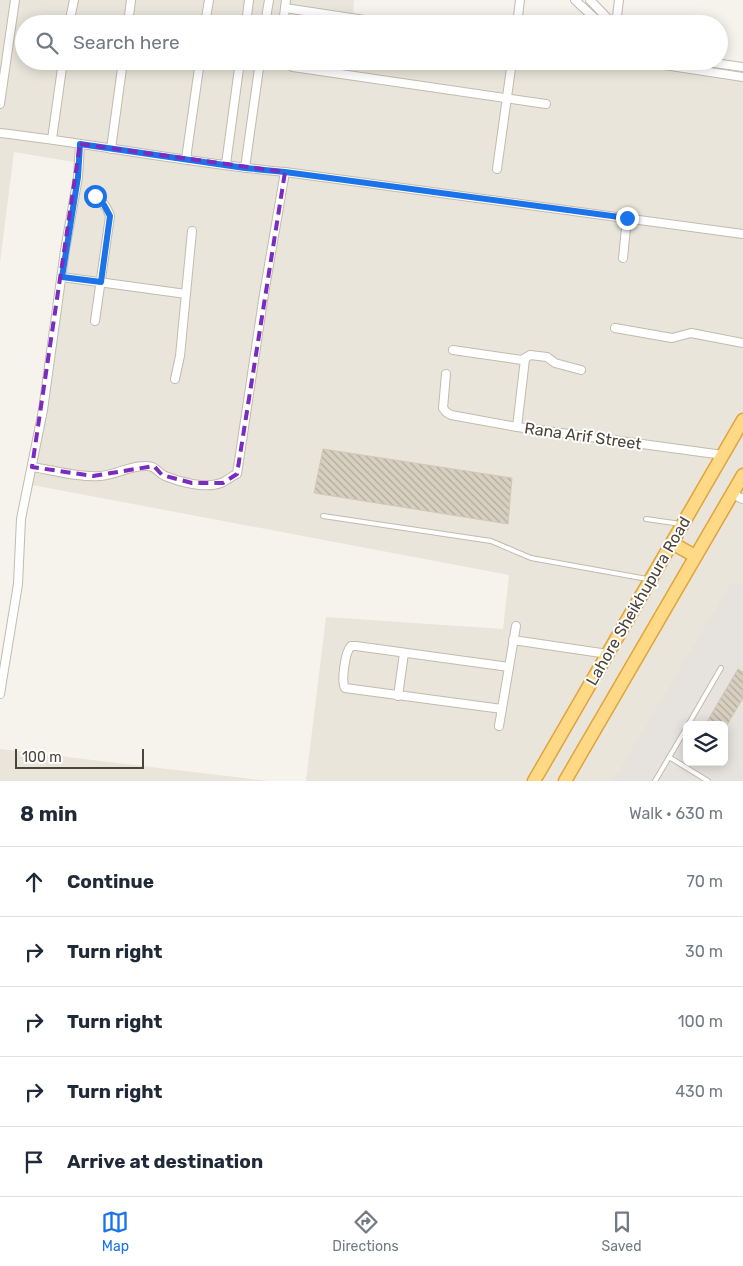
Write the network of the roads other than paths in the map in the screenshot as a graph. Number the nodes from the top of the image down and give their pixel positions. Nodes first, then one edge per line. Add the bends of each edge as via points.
1 (15, 0) edge
2 (74, 0) edge
3 (131, 0) edge
4 (209, 0) edge
5 (249, 0) edge
6 (268, 0) edge
7 (520, 0) edge
8 (575, 0) edge
9 (590, 0) edge
10 (619, 0) edge
11 (285, 4) edge
12 (71, 15) edge
13 (129, 15) edge
14 (206, 15) edge
15 (247, 15) edge
16 (266, 15) edge
17 (343, 15) edge
18 (518, 15) edge
19 (591, 15) edge
20 (605, 15) edge
21 (616, 15) edge
22 (728, 65) edge
23 (743, 67) edge
24 (62, 70) edge
25 (122, 70) edge
26 (199, 70) edge
27 (239, 70) edge
28 (259, 70) edge
29 (313, 70) edge
30 (511, 70) edge
31 (697, 70) edge
32 (743, 77) edge
33 (506, 99) junction
34 (0, 104) edge
35 (546, 104) dead end
36 (0, 133) edge
37 (52, 139) junction
38 (80, 144) junction
39 (111, 149) junction
40 (186, 159) junction
41 (226, 164) junction
42 (245, 168) junction
43 (497, 169) dead end
44 (285, 172) junction
45 (89, 194) dead end
46 (627, 218) junction
47 (192, 231) dead end
48 (743, 234) edge
49 (623, 258) dead end
50 (62, 277) junction
51 (101, 282) junction
52 (186, 294) junction
53 (95, 321) dead end
54 (615, 328) dead end
55 (743, 344) edge
56 (453, 350) dead end
57 (526, 359) junction
58 (581, 370) dead end
59 (446, 374) dead end
60 (175, 379) dead end
61 (743, 420) edge
62 (517, 427) junction
63 (723, 455) junction
64 (32, 467) junction
65 (743, 475) edge
66 (737, 496) edge
67 (323, 516) dead end
68 (646, 519) dead end
69 (683, 524) junction
70 (672, 543) junction
71 (695, 556) junction
72 (652, 580) junction
73 (516, 626) dead end
74 (513, 640) junction
75 (404, 653) junction
76 (608, 654) junction
77 (509, 667) junction
78 (721, 668) dead end
79 (0, 694) edge
80 (398, 696) junction
81 (502, 710) junction
82 (690, 721) edge
83 (499, 726) dead end
84 (683, 733) edge
85 (669, 757) junction
86 (534, 781) edge
87 (565, 781) edge
88 (655, 781) edge
89 (708, 781) edge

1 - 34 street
2 - 12 street
3 - 13 street
4 - 14 street
5 - 15 street
6 - 16 street
7 - 18 street
8 - 19 street
9 - 20 street
10 - 21 street
11 - 17 street
22 - 23 street
24 - 37 street
25 - 39 street
26 - 40 street
27 - 41 street
28 - 42 street
29 - 33 street
30 - 33 street
31 - 32 street
33 - 35 street
33 - 43 street
36 - 37 street
37 - 38 street
38 - 39 street
38 - 50 street
39 - 40 street
40 - 41 street
41 - 42 street
42 - 44 street
44 - 46 street
44 - 64 street via 238,474 224,482 206,485 168,477 150,466 93,476
45 - 51 street via 100,201 110,214
46 - 48 street
46 - 49 street
47 - 52 street
50 - 51 street
50 - 64 street
51 - 52 street
51 - 53 street
52 - 60 street
54 - 55 street via 672,338 691,333
56 - 57 street
57 - 58 street via 530,355 547,358
57 - 62 street
59 - 62 street, Rana Arif Street via 443,408 446,412
61 - 63 highway, Lahore Sheikhupura Road
62 - 63 street, Rana Arif Street
63 - 69 highway, Lahore Sheikhupura Road
64 - 79 street via 21,519 18,584
65 - 66 highway, Lahore Sheikhupura Road
66 - 71 highway, Lahore Sheikhupura Road
67 - 72 lane via 491,541 531,558
68 - 69 lane
69 - 70 highway, Lahore Sheikhupura Road
70 - 71 highway
70 - 72 highway, Lahore Sheikhupura Road
71 - 87 highway, Lahore Sheikhupura Road
72 - 76 highway, Lahore Sheikhupura Road
73 - 74 street
74 - 76 street
74 - 77 street
75 - 77 street
75 - 80 street
75 - 80 street via 351,646 347,650 343,686
76 - 86 highway, Lahore Sheikhupura Road
77 - 81 street
78 - 82 lane
80 - 81 street
81 - 83 street
84 - 85 lane
85 - 88 lane
85 - 89 lane

